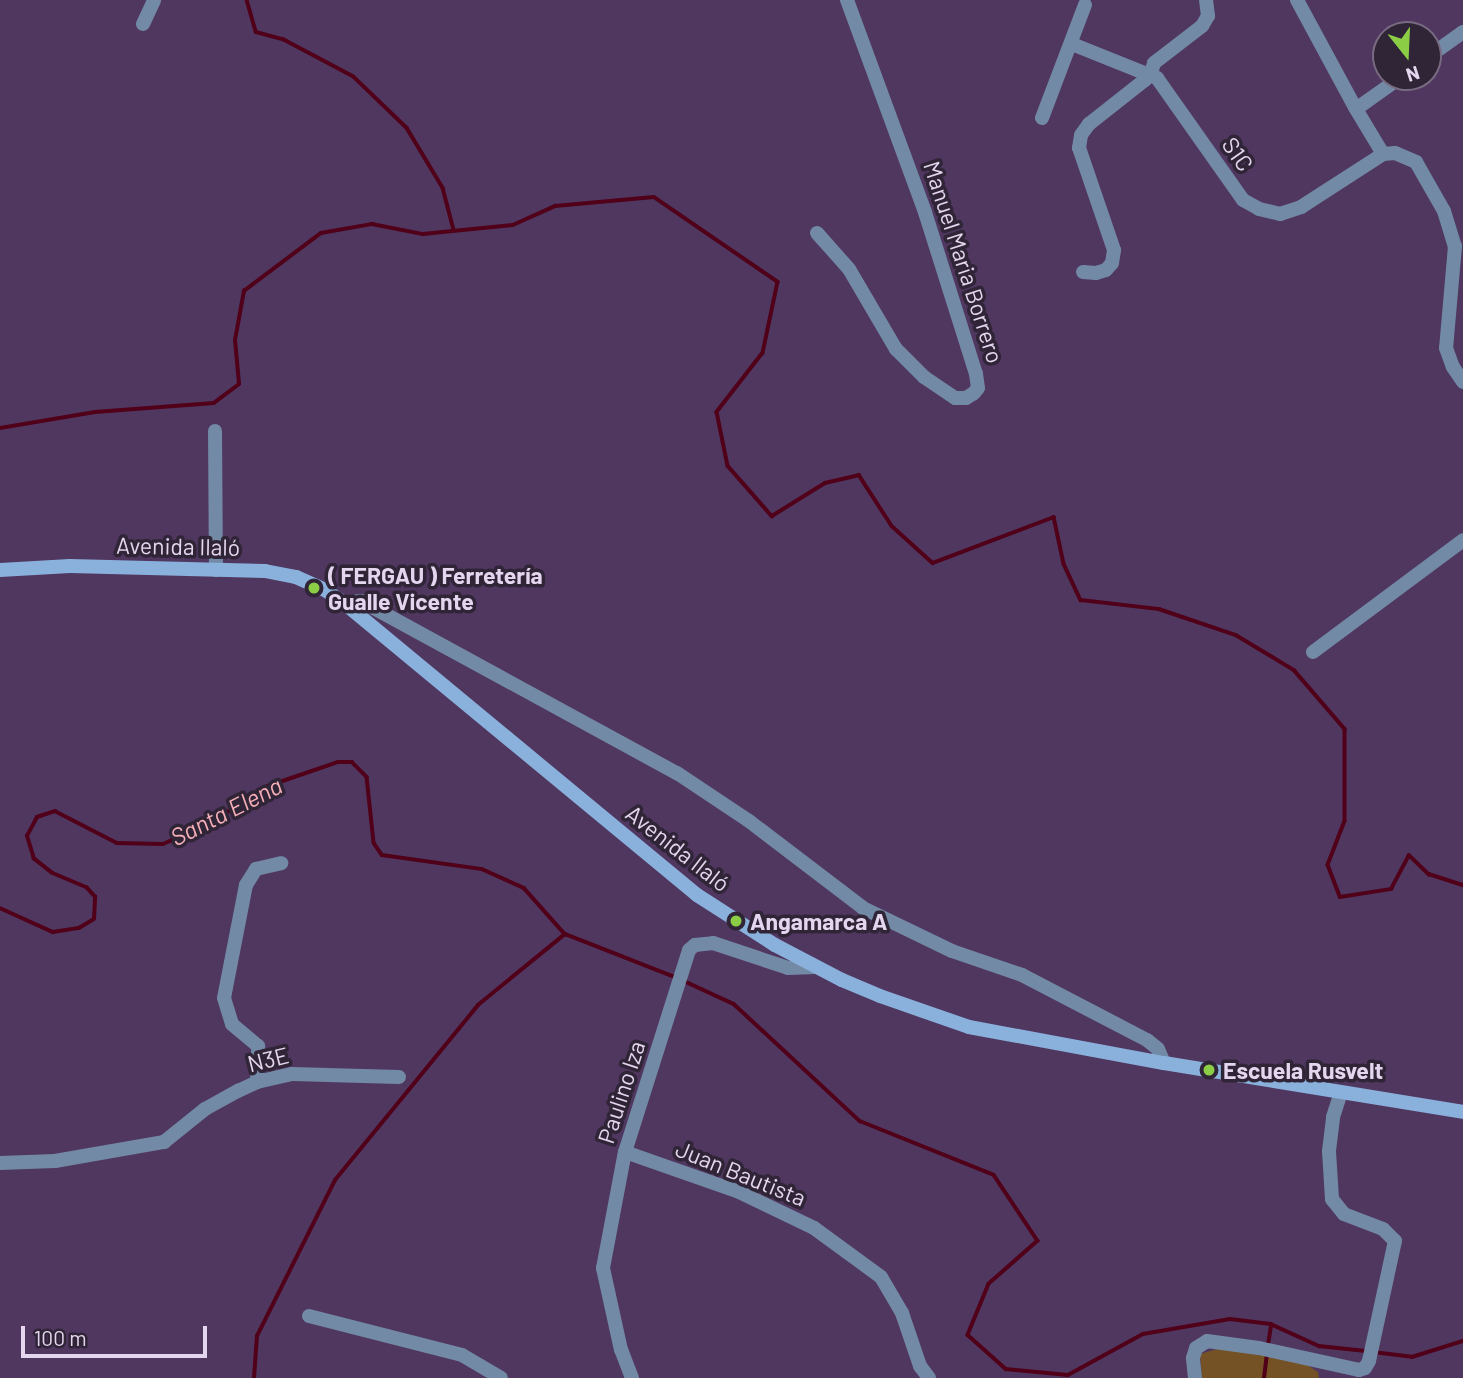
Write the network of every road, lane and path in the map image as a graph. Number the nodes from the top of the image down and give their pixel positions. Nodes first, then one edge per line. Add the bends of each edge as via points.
1 (154, 0) edge
2 (847, 0) edge
3 (1206, 0) edge
4 (1297, 0) edge
5 (1085, 5) dead end
6 (143, 24) dead end
7 (1463, 32) edge
8 (1072, 44) junction
9 (1442, 47) edge
10 (1151, 73) junction
11 (1381, 91) edge
12 (1356, 109) junction
13 (1042, 118) dead end
14 (1384, 154) junction
15 (817, 233) dead end
16 (1083, 272) dead end
17 (1463, 382) edge
18 (215, 432) dead end
19 (1463, 540) edge
20 (0, 570) edge
21 (216, 570) junction
22 (344, 603) junction
23 (1313, 652) dead end
24 (282, 863) dead end
25 (816, 967) junction
26 (1164, 1063) junction
27 (399, 1077) dead end
28 (257, 1082) junction
29 (1341, 1092) junction
30 (1463, 1112) edge
31 (625, 1152) junction
32 (0, 1163) edge
33 (309, 1316) dead end
34 (1368, 1369) edge
35 (501, 1378) edge
36 (632, 1378) edge
37 (929, 1378) edge
38 (1195, 1378) edge

1 - 6 street
2 - 15 street, Manuel Maria Borrero via 925,212 976,374 974,393 955,398 924,377 896,349 849,269
3 - 10 street via 1206,21 1154,63
4 - 12 street
5 - 8 street
7 - 9 street
8 - 10 street
8 - 13 street
10 - 14 street, S1C via 1243,200 1259,209 1280,214 1301,207
10 - 16 street via 1081,135 1079,148 1114,250 1106,270
11 - 12 street
12 - 14 street
14 - 17 street via 1395,153 1416,162 1444,211 1455,246 1446,348
18 - 21 street
19 - 23 street
20 - 21 main road, Avenida Ilaló via 70,566
21 - 22 main road, Avenida Ilaló via 296,577
22 - 25 main road, Avenida Ilaló via 696,895
22 - 26 street via 361,601 677,773 863,908 952,951 1022,975 1147,1040
24 - 28 street via 257,869 246,884 223,998 232,1024 258,1046
25 - 26 main road, Avenida Ilaló via 880,996 969,1027
25 - 31 street, Paulino Iza via 788,968 713,943 689,950
26 - 29 main road, Avenida Ilaló
27 - 28 street, N3E via 292,1074
28 - 32 street, N3E via 205,1109 164,1142 55,1161
29 - 30 main road, Avenida Ilaló
29 - 34 street via 1329,1151 1332,1199 1344,1214 1383,1229 1395,1241
31 - 36 street, Paulino Iza via 603,1268
31 - 37 street, Juan Bautista via 739,1192 814,1228 881,1277 902,1313 920,1366
33 - 35 street via 462,1354
34 - 38 street via 1207,1341 1196,1348

